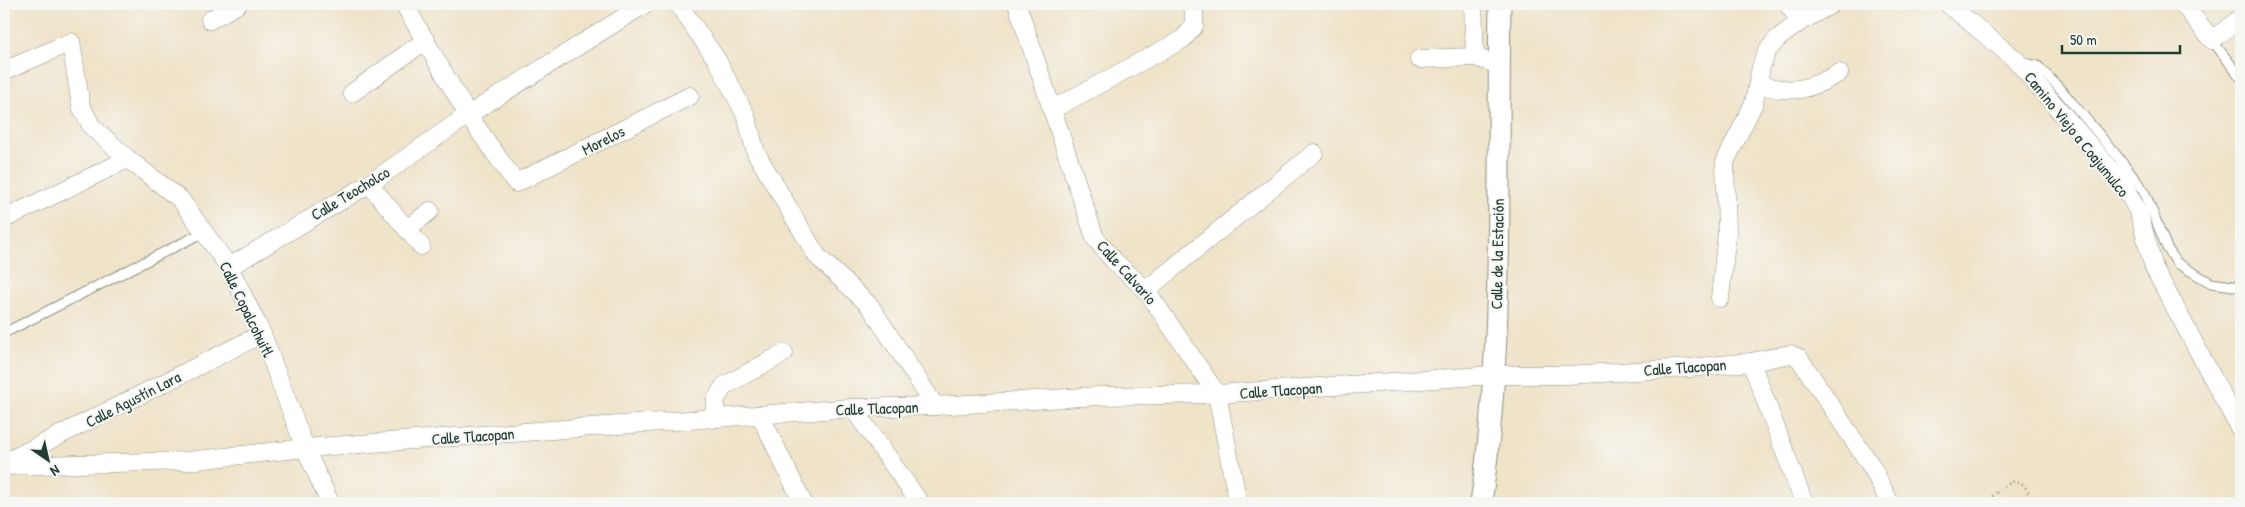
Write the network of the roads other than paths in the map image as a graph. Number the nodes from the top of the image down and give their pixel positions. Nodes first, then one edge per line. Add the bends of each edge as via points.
1 (238, 4) edge
2 (404, 4) edge
3 (645, 4) edge
4 (678, 4) edge
5 (1017, 4) edge
6 (1194, 4) edge
7 (1473, 4) edge
8 (1500, 4) edge
9 (1788, 4) edge
10 (1832, 4) edge
11 (1948, 4) edge
12 (2183, 4) edge
13 (2241, 18) edge
14 (210, 20) dead end
15 (1800, 22) junction
16 (426, 40) junction
17 (2212, 40) junction
18 (1475, 57) junction
19 (1419, 59) dead end
20 (2016, 60) junction
21 (1499, 65) junction
22 (4, 71) edge
23 (1839, 73) dead end
24 (2241, 78) edge
25 (1758, 84) junction
26 (352, 93) dead end
27 (690, 96) dead end
28 (1053, 109) junction
29 (468, 115) junction
30 (1314, 153) dead end
31 (128, 159) junction
32 (369, 184) junction
33 (430, 211) dead end
34 (4, 219) edge
35 (407, 228) junction
36 (204, 232) junction
37 (421, 246) dead end
38 (229, 267) junction
39 (2241, 287) edge
40 (1146, 290) junction
41 (1720, 298) dead end
42 (4, 333) edge
43 (262, 334) junction
44 (784, 353) dead end
45 (1750, 362) junction
46 (1494, 375) junction
47 (1217, 394) junction
48 (935, 406) junction
49 (852, 408) junction
50 (760, 415) junction
51 (714, 418) junction
52 (2241, 431) edge
53 (305, 448) junction
54 (4, 465) edge
55 (330, 503) edge
56 (803, 503) edge
57 (920, 503) edge
58 (1237, 503) edge
59 (1481, 503) edge
60 (1804, 503) edge
61 (1890, 503) edge

1 - 14 street
2 - 16 street
3 - 29 street, Calle Teocholco
4 - 48 street via 717,60 746,116 756,153 817,256 870,306
5 - 28 street, Calle Calvario
6 - 28 street via 1194,26 1183,39
7 - 18 street
8 - 21 street, Calle de la Estación
9 - 15 street
10 - 15 street
11 - 20 street, Camino Viejo a Coajumulco
12 - 17 street
13 - 17 street
15 - 25 street via 1767,51
16 - 26 street
16 - 29 street
17 - 24 lane
18 - 19 street
18 - 21 street
20 - 39 lane via 2038,66 2118,157 2144,191 2167,248 2177,263 2211,282
20 - 52 street, Camino Viejo a Coajumulco via 2123,184 2139,213 2154,268
21 - 46 street, Calle de la Estación via 1498,293
22 - 31 street, Calle Copalcohuitl via 71,42 81,106 92,127
23 - 25 street via 1802,89 1780,90
25 - 41 street via 1754,103 1725,162 1727,232
27 - 29 street, Morelos via 516,183
28 - 40 street, Calle Calvario via 1095,238 1114,261
29 - 32 street, Calle Teocholco
30 - 40 street
31 - 34 street
31 - 36 street, Calle Copalcohuitl via 181,200
32 - 35 street
32 - 38 street, Calle Teocholco
33 - 35 street
35 - 37 street
36 - 38 street, Calle Copalcohuitl
36 - 42 lane
38 - 43 street, Calle Copalcohuitl
40 - 47 street, Calle Calvario
43 - 53 street, Calle Copalcohuitl
43 - 54 street, Calle Agustín Lara
44 - 51 street via 724,386 716,399
45 - 46 street, Calle Tlacopan via 1566,375
45 - 60 street, Calle Tlacopan
45 - 61 street, Calle Tlacopan via 1790,354 1799,358 1844,422
46 - 47 street, Calle Tlacopan
46 - 59 street, Calle de la Estación
47 - 48 street, Calle Tlacopan via 1099,396
47 - 58 street, Calle Calvario
48 - 49 street, Calle Tlacopan
49 - 50 street, Calle Tlacopan
49 - 57 street
50 - 51 street, Calle Tlacopan
50 - 56 street
51 - 53 street, Calle Tlacopan
53 - 54 street, Calle Tlacopan via 188,461
53 - 55 street, Calle Copalcohuitl

